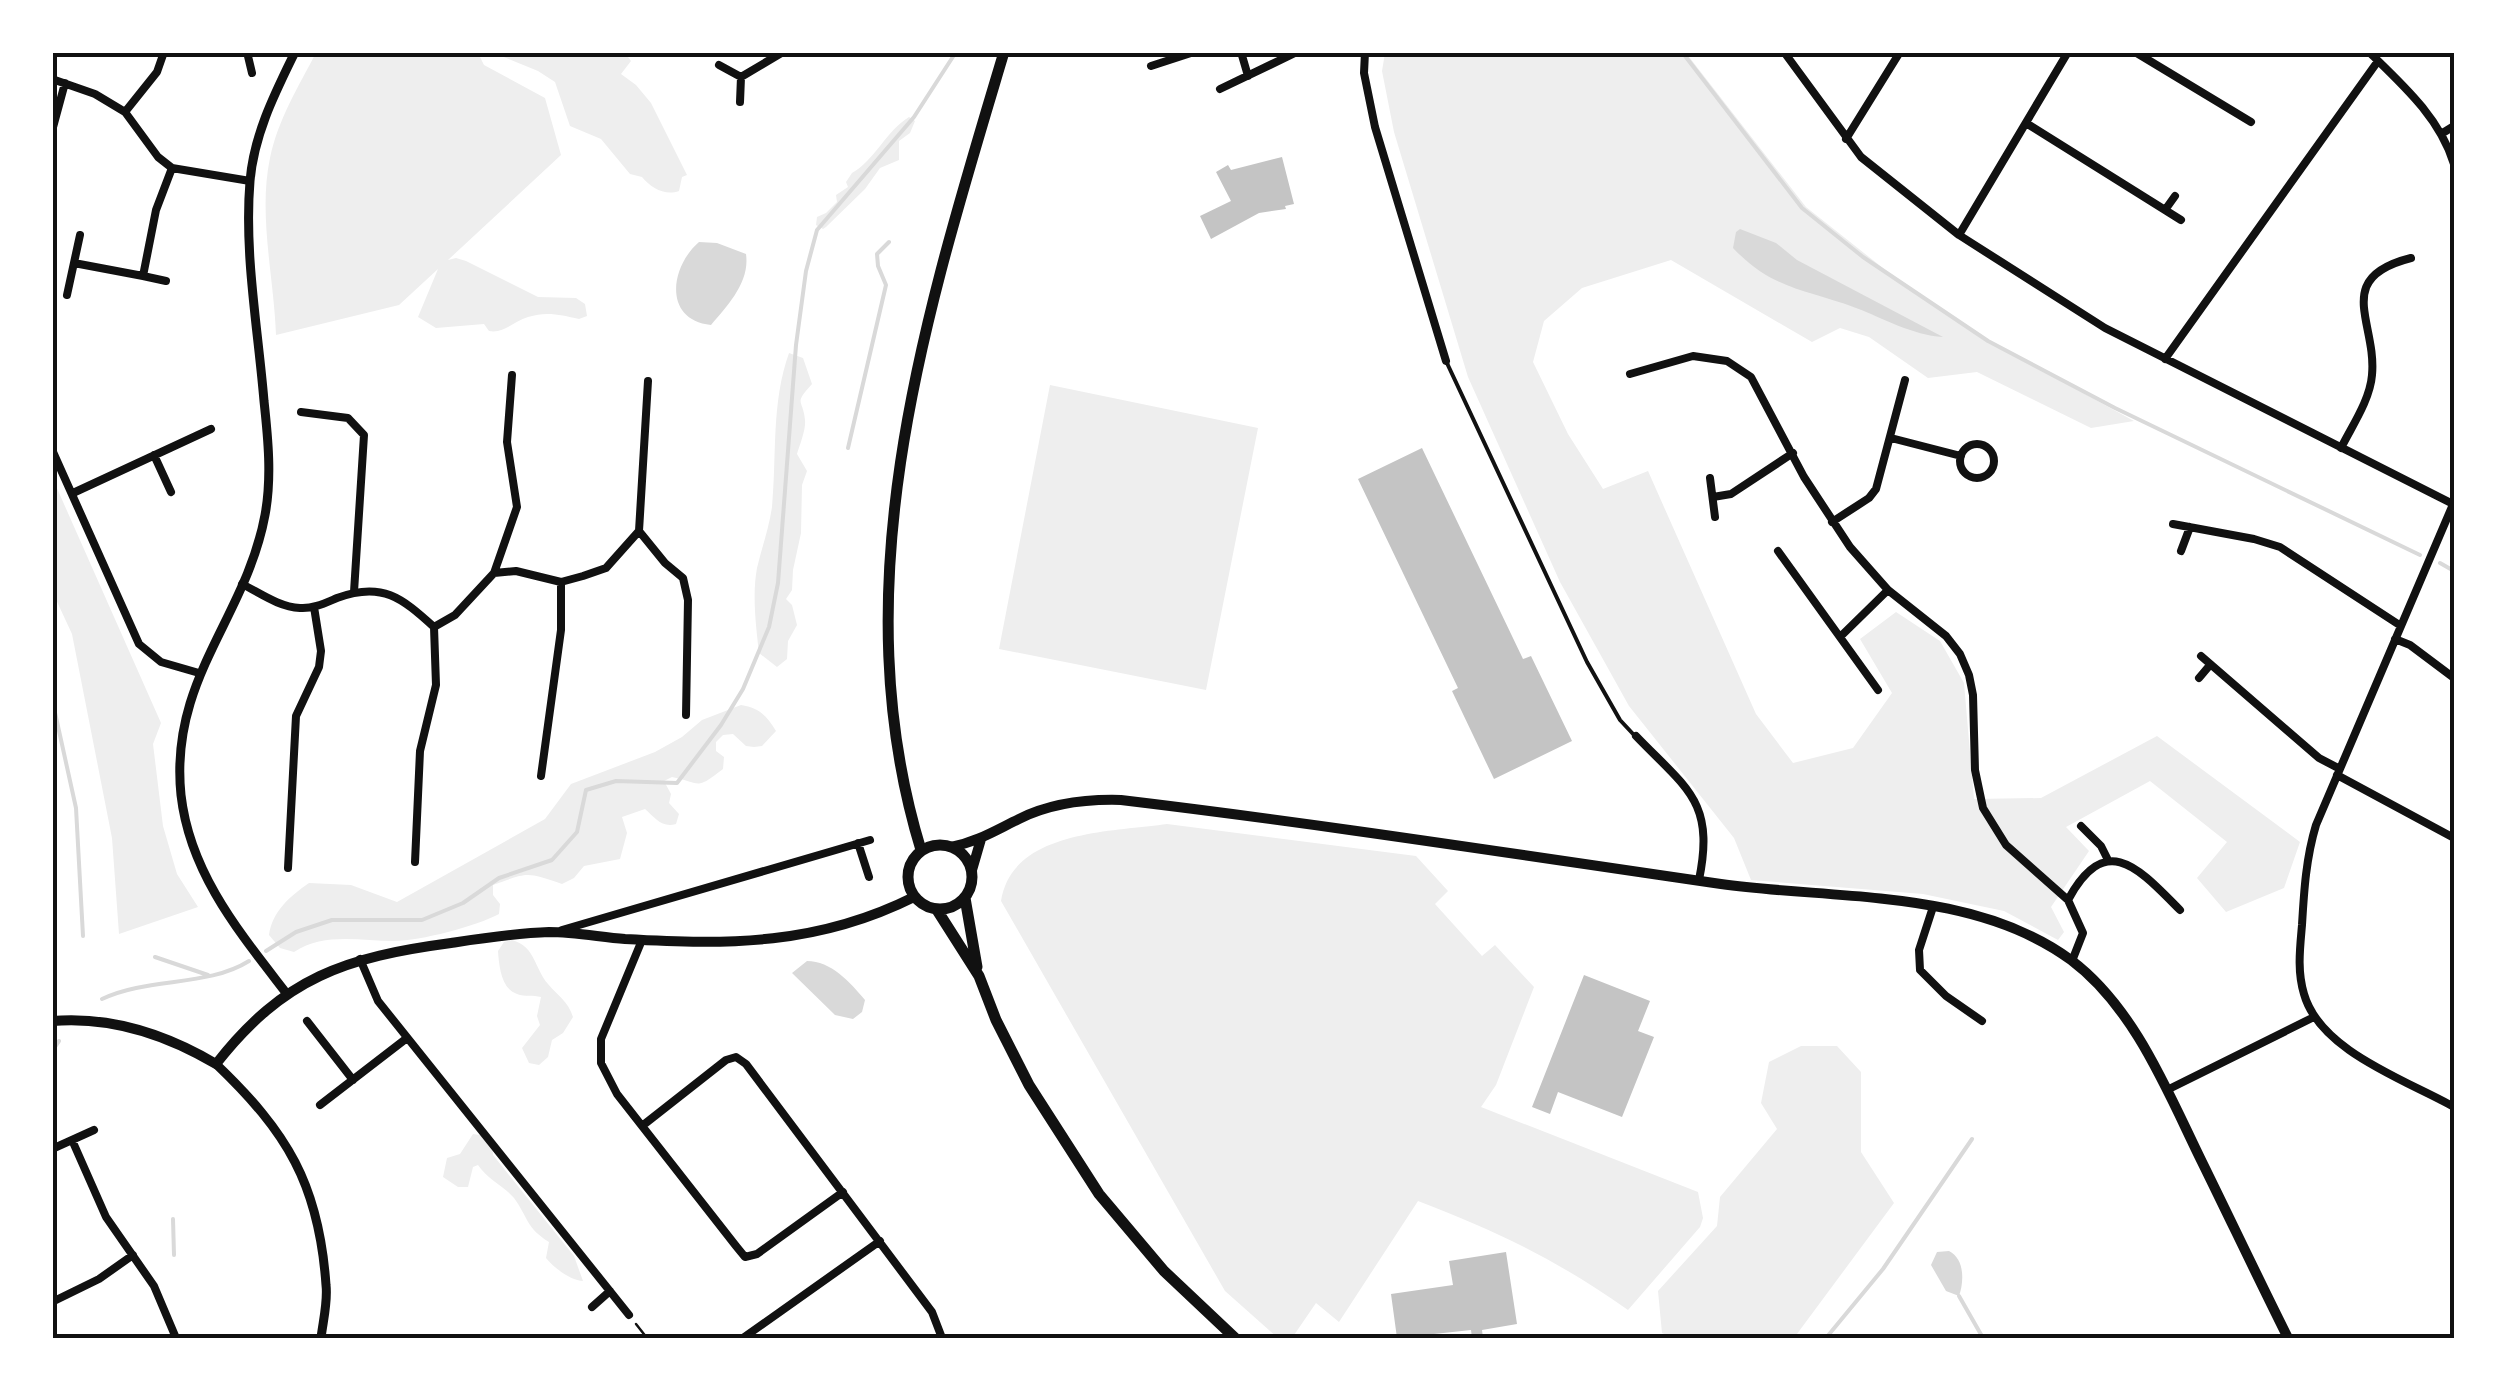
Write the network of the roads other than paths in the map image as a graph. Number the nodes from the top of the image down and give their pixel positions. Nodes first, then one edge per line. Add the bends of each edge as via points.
1 (164, 52) edge
2 (247, 52) edge
3 (295, 52) edge
4 (783, 52) edge
5 (1004, 52) edge
6 (1194, 52) edge
7 (1241, 52) edge
8 (1297, 52) edge
9 (1365, 52) edge
10 (1784, 52) edge
11 (1900, 52) edge
12 (2068, 52) edge
13 (2136, 52) edge
14 (2369, 52) edge
15 (2378, 61) junction
16 (719, 65) dead end
17 (1150, 66) dead end
18 (252, 73) dead end
19 (1248, 76) junction
20 (740, 77) junction
21 (52, 79) edge
22 (64, 83) junction
23 (1220, 89) dead end
24 (740, 102) dead end
25 (126, 112) junction
26 (2251, 122) dead end
27 (2026, 123) junction
28 (2454, 126) edge
29 (52, 131) edge
30 (2442, 134) junction
31 (1846, 139) junction
32 (2454, 164) edge
33 (172, 168) junction
34 (250, 181) junction
35 (2175, 196) dead end
36 (2165, 210) junction
37 (2182, 220) dead end
38 (80, 235) dead end
39 (1958, 235) junction
40 (2411, 258) dead end
41 (74, 263) junction
42 (143, 276) junction
43 (166, 281) dead end
44 (67, 296) dead end
45 (2164, 359) junction
46 (1446, 360) joint
47 (1630, 374) dead end
48 (512, 375) dead end
49 (1905, 380) dead end
50 (648, 381) dead end
51 (301, 412) dead end
52 (211, 430) dead end
53 (1891, 438) junction
54 (2341, 448) junction
55 (54, 452) edge
56 (1793, 453) junction
57 (154, 455) junction
58 (1961, 456) junction
59 (1710, 478) dead end
60 (170, 492) dead end
61 (73, 493) junction
62 (1713, 497) junction
63 (2454, 502) edge
64 (1715, 518) dead end
65 (1832, 522) junction
66 (2174, 524) dead end
67 (2190, 527) junction
68 (639, 531) junction
69 (1778, 550) dead end
70 (2181, 551) dead end
71 (494, 573) junction
72 (560, 582) junction
73 (242, 584) junction
74 (1888, 590) junction
75 (354, 592) junction
76 (314, 607) junction
77 (2400, 626) junction
78 (434, 627) junction
79 (1840, 637) junction
80 (2394, 639) junction
81 (2201, 656) dead end
82 (2210, 665) junction
83 (199, 674) junction
84 (2198, 678) dead end
85 (2454, 678) edge
86 (1878, 690) dead end
87 (686, 715) dead end
88 (1636, 736) joint
89 (2338, 772) junction
90 (541, 776) dead end
91 (2081, 826) dead end
92 (2454, 838) edge
93 (981, 839) junction
94 (870, 840) dead end
95 (858, 844) junction
96 (952, 846) junction
97 (922, 850) junction
98 (2108, 860) junction
99 (415, 862) dead end
100 (288, 868) dead end
101 (972, 870) junction
102 (869, 877) dead end
103 (1699, 880) junction
104 (914, 897) junction
105 (966, 898) junction
106 (2068, 900) junction
107 (1933, 907) junction
108 (937, 910) junction
109 (2180, 910) dead end
110 (552, 932) junction
111 (642, 940) junction
112 (360, 958) junction
113 (2072, 961) junction
114 (979, 976) junction
115 (286, 994) junction
116 (2314, 1017) junction
117 (52, 1021) edge
118 (307, 1021) dead end
119 (1982, 1021) dead end
120 (407, 1038) junction
121 (216, 1064) junction
122 (353, 1080) junction
123 (2167, 1090) junction
124 (320, 1105) dead end
125 (2454, 1107) edge
126 (642, 1126) junction
127 (94, 1130) dead end
128 (72, 1140) junction
129 (52, 1149) edge
130 (843, 1192) junction
131 (880, 1241) junction
132 (133, 1254) junction
133 (610, 1291) junction
134 (52, 1302) edge
135 (592, 1306) dead end
136 (628, 1315) road end
137 (176, 1338) edge
138 (321, 1338) edge
139 (743, 1338) edge
140 (942, 1338) edge
141 (1234, 1338) edge
142 (2288, 1338) edge

1 - 25 street
2 - 18 street
3 - 34 street via 268,108
4 - 20 street
5 - 97 main road via 918,357 892,518 894,708 903,787
6 - 17 street
7 - 19 street
8 - 19 street
9 - 46 street via 1375,127
10 - 31 street
11 - 31 street
12 - 27 street
13 - 26 street
14 - 15 street
15 - 30 street
15 - 45 street
16 - 20 street
19 - 23 street
20 - 24 street
21 - 22 street
22 - 25 street
22 - 29 street
25 - 33 street
27 - 36 street
27 - 39 street
28 - 30 street
30 - 32 street
31 - 39 street
33 - 34 street
33 - 42 street
34 - 73 street via 268,472 266,512
35 - 36 street
36 - 37 street
38 - 41 street
39 - 45 street
40 - 54 street via 2379,271 2364,292 2372,374
41 - 42 street
41 - 44 street
42 - 43 street
45 - 54 street
46 - 88 lane via 1587,662
47 - 56 street via 1694,356 1727,362 1758,386
48 - 71 street via 506,442 517,508
49 - 53 street
50 - 68 street
51 - 75 street via 348,418 364,435
52 - 57 street
53 - 58 street
53 - 65 street via 1876,489
54 - 63 street
55 - 61 street
56 - 62 street via 1731,494
56 - 65 street
57 - 60 street
57 - 61 street
58 - 58 street via 1973,444 1984,446 1993,466 1983,477 1972,477
59 - 62 street
61 - 83 street via 139,644 161,662
62 - 64 street
63 - 77 street
65 - 74 street
66 - 67 street
67 - 70 street
67 - 77 street via 2280,547
68 - 72 street via 606,568
68 - 87 street via 683,578
69 - 79 street
71 - 72 street
71 - 78 street via 456,615
72 - 90 street via 561,630
73 - 76 street via 285,606
73 - 83 street
74 - 79 street
74 - 106 street via 1960,654 1973,695 1982,808 2006,845
75 - 76 street
75 - 78 street via 404,599
76 - 100 street via 321,650 296,716
77 - 80 street
78 - 99 street via 436,685 420,752
79 - 86 street
80 - 85 street
80 - 89 street
81 - 82 street
82 - 84 street
82 - 89 street
83 - 115 street via 181,756 190,839 215,894
88 - 103 street via 1702,816
89 - 92 street
89 - 116 street via 2306,865 2300,976
91 - 98 street
93 - 96 main road
93 - 101 main road
93 - 103 main road via 1060,804 1122,800
94 - 95 street
95 - 102 street
95 - 110 street
96 - 97 main road
96 - 101 main road
97 - 104 main road via 908,870
98 - 106 street
98 - 109 street via 2139,869
101 - 105 main road
103 - 107 main road
104 - 108 main road
104 - 111 main road via 873,917 788,938
105 - 108 main road
105 - 114 main road
106 - 113 street via 2083,933
107 - 113 main road via 2007,927
107 - 119 street via 1919,950 1920,970
108 - 114 main road
110 - 111 main road
110 - 112 main road
111 - 126 street via 601,1039 601,1063
112 - 115 main road
112 - 120 street via 378,1001
113 - 123 main road via 2122,1013
114 - 141 main road via 1029,1085 1099,1194 1164,1272
115 - 121 main road
116 - 123 street
116 - 125 street via 2349,1050
117 - 121 main road via 96,1021 162,1036
118 - 122 street
120 - 122 street
120 - 133 street
121 - 138 street via 280,1133 312,1199 326,1285
122 - 124 street
123 - 142 main road
126 - 130 street via 745,1257
126 - 130 street via 736,1057
127 - 128 street
128 - 129 street
128 - 132 street via 106,1217
130 - 131 street
131 - 139 street
131 - 140 street via 932,1312
132 - 134 street
132 - 137 street
133 - 135 street
133 - 136 street

